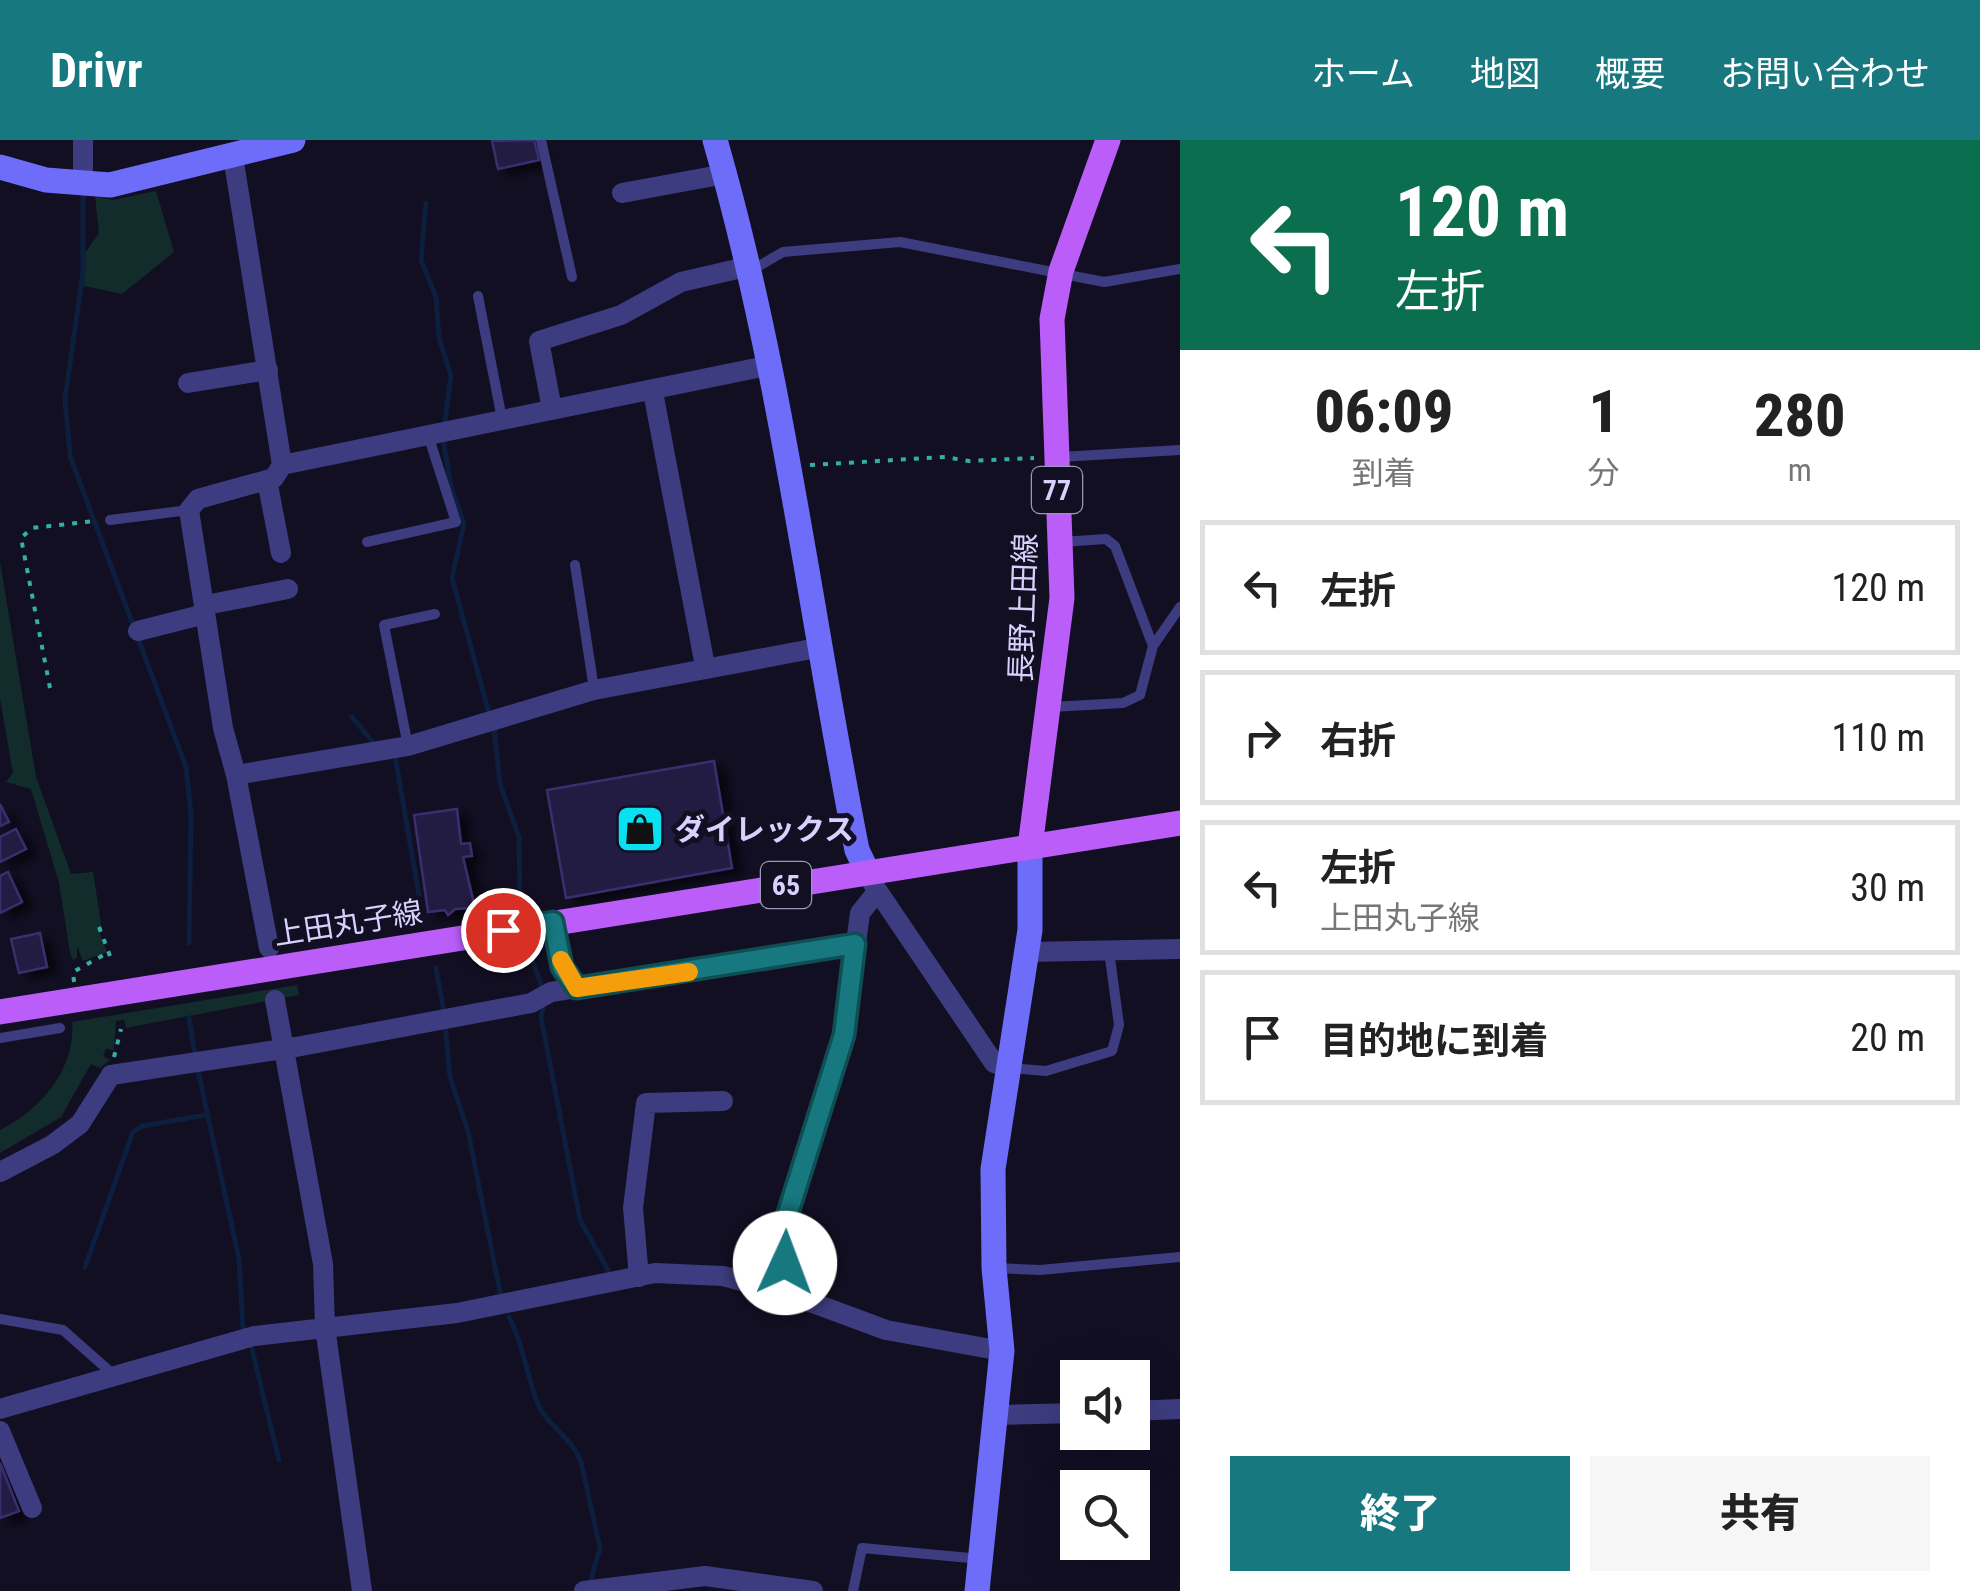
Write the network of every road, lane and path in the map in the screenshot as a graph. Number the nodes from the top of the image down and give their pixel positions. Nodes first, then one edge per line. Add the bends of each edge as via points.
1 (83, 140) edge
2 (294, 140) edge
3 (541, 140) edge
4 (715, 140) edge
5 (1108, 140) edge
6 (233, 156) junction
7 (0, 166) edge
8 (725, 174) junction
9 (84, 183) junction
10 (622, 193) dead end
11 (751, 268) junction
12 (1180, 269) edge
13 (1061, 271) junction
14 (572, 278) dead end
15 (478, 296) dead end
16 (771, 365) junction
17 (268, 370) junction
18 (188, 383) dead end
19 (654, 392) junction
20 (552, 409) junction
21 (502, 420) junction
22 (428, 434) junction
23 (1180, 450) edge
24 (1054, 457) junction
25 (787, 463) junction
26 (275, 472) junction
27 (188, 510) junction
28 (110, 520) joint
29 (367, 542) dead end
30 (1060, 542) junction
31 (281, 553) dead end
32 (575, 565) dead end
33 (288, 588) dead end
34 (1180, 607) edge
35 (206, 610) junction
36 (435, 614) dead end
37 (138, 630) dead end
38 (1154, 646) junction
39 (817, 648) junction
40 (704, 666) junction
41 (50, 688) dead end
42 (594, 690) junction
43 (1052, 707) junction
44 (408, 746) junction
45 (236, 774) junction
46 (1180, 823) edge
47 (1030, 847) junction
48 (872, 882) junction
49 (553, 922) junction
50 (98, 928) dead end
51 (855, 944) junction
52 (269, 948) dead end
53 (1180, 948) edge
54 (1109, 950) junction
55 (1027, 952) junction
56 (79, 969) dead end
57 (577, 988) junction
58 (276, 1000) dead end
59 (0, 1012) edge
60 (60, 1028) dead end
61 (121, 1028) dead end
62 (0, 1038) edge
63 (281, 1047) junction
64 (1010, 1068) junction
65 (108, 1077) junction
66 (724, 1101) dead end
67 (0, 1172) edge
68 (1180, 1256) edge
69 (994, 1268) junction
70 (639, 1277) junction
71 (789, 1294) junction
72 (0, 1319) edge
73 (325, 1327) junction
74 (1002, 1351) junction
75 (116, 1378) junction
76 (0, 1409) edge
77 (1180, 1409) edge
78 (1150, 1410) edge
79 (1060, 1413) edge
80 (997, 1416) junction
81 (0, 1432) edge
82 (32, 1508) dead end
83 (982, 1559) junction
84 (592, 1590) edge
85 (362, 1591) edge
86 (814, 1591) edge
87 (853, 1591) edge
88 (978, 1591) edge

1 - 9 street
2 - 6 street
3 - 14 lane
4 - 8 street
5 - 13 main road, 長野上田線 / 77
6 - 9 street via 110,185
6 - 17 street
7 - 9 street
8 - 10 street
8 - 11 street
11 - 13 lane via 783,252 900,242
11 - 16 street
11 - 20 street via 681,282 621,316 539,341
12 - 13 lane via 1104,282
13 - 24 main road, 長野上田線 / 77 via 1052,319
15 - 21 lane
16 - 19 street
16 - 25 street
17 - 18 street
17 - 26 street
19 - 20 street
19 - 40 street
20 - 21 street
21 - 22 street
22 - 26 street
22 - 29 lane via 456,522
23 - 24 lane
24 - 25 path
24 - 30 main road, 長野上田線 / 77
25 - 39 street
26 - 27 street via 198,499
26 - 31 street
27 - 28 lane
27 - 35 street
28 - 41 path via 32,528 21,538
30 - 38 lane via 1106,539 1115,546
30 - 43 main road, 長野上田線 / 77
32 - 42 lane
33 - 35 street
34 - 38 lane
35 - 37 street
35 - 45 street
36 - 44 lane via 384,625
38 - 43 lane via 1140,695
39 - 40 street
39 - 48 street via 858,850
40 - 42 street
42 - 44 street
43 - 47 main road, 長野上田線 / 77
44 - 45 street
45 - 52 street
46 - 47 main road, 上田丸子線 / 65
47 - 48 main road, 上田丸子線 / 65
47 - 55 street
48 - 49 main road, 上田丸子線 / 65
48 - 51 street
48 - 64 street via 994,1063
49 - 57 street via 562,967
49 - 59 main road, 上田丸子線 / 65
50 - 56 path via 109,954
51 - 57 street
51 - 71 street via 844,1035 782,1232
53 - 54 street
54 - 55 street
54 - 64 lane via 1119,1024 1112,1051 1046,1071
55 - 64 street
57 - 63 street via 532,1003
58 - 63 street
60 - 62 lane
61 - 65 path
63 - 65 street
63 - 73 street via 323,1264
64 - 69 street via 993,1169
65 - 67 street via 80,1124
66 - 70 street via 646,1103 633,1208
68 - 69 lane
69 - 74 street
70 - 71 street via 723,1276
70 - 73 street via 456,1313
71 - 74 street via 886,1330
72 - 75 lane via 63,1330
73 - 75 street via 254,1336
73 - 85 street
74 - 80 street
75 - 76 street
77 - 78 street
79 - 80 street
80 - 83 street
81 - 82 street
83 - 87 lane via 862,1548
83 - 88 street
84 - 86 street via 705,1576

